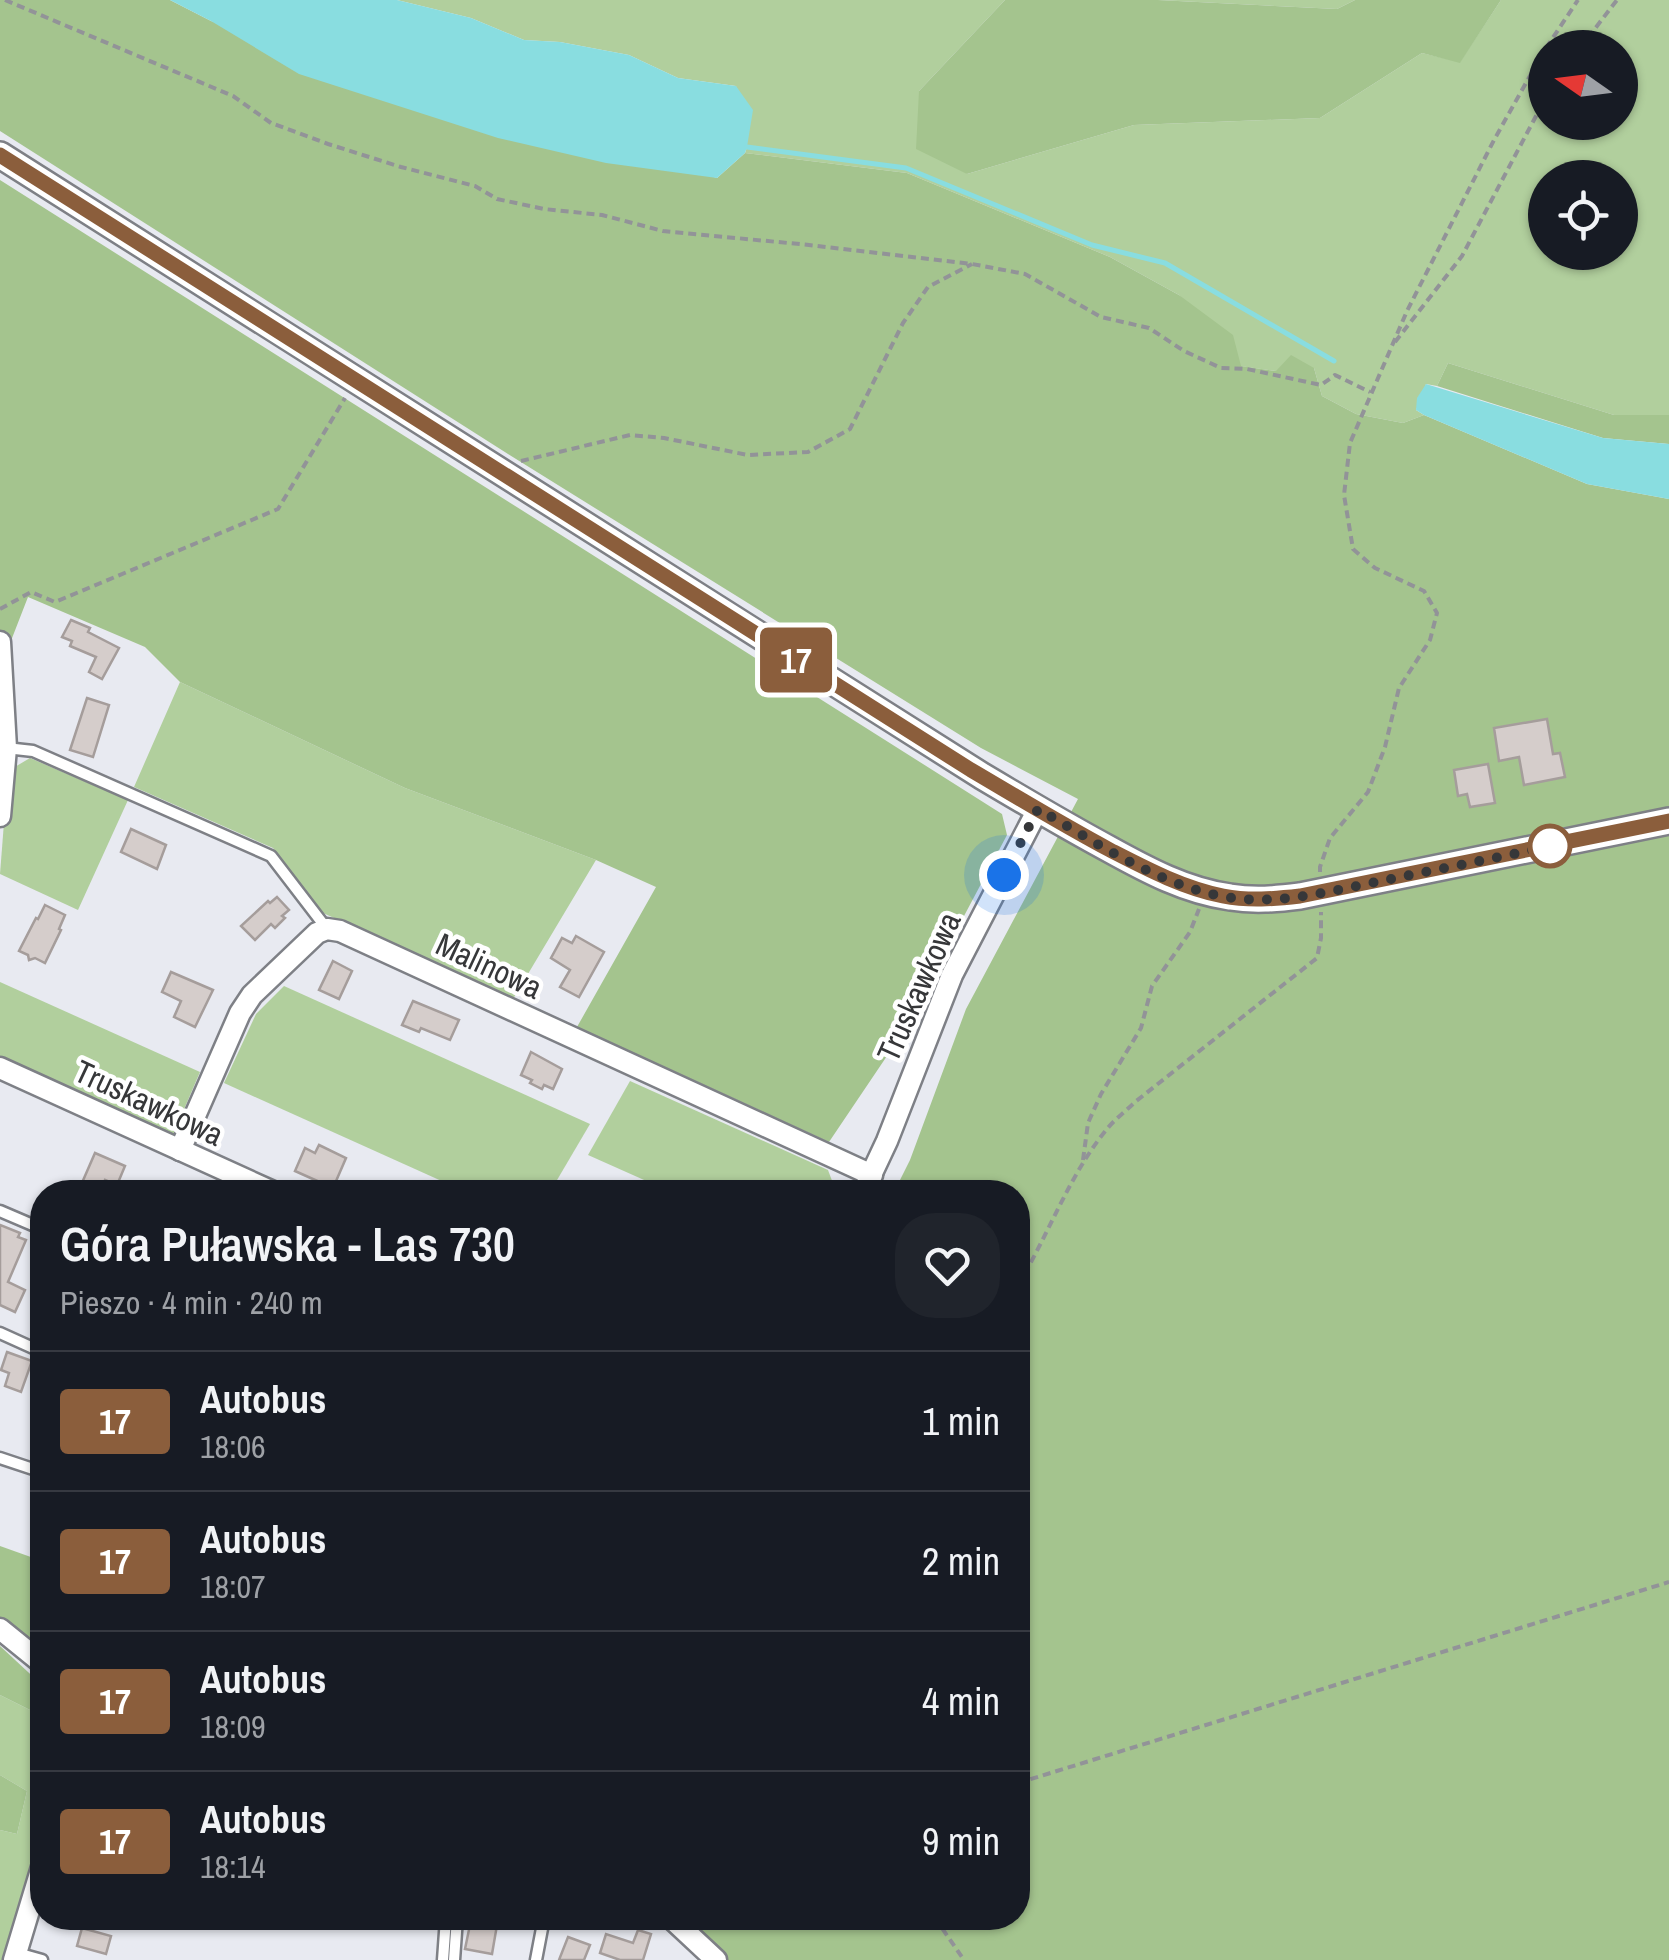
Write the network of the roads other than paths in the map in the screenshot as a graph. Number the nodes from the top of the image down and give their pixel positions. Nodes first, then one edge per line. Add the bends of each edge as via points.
1 (0, 155) edge
2 (0, 642) edge
3 (6, 748) junction
4 (1038, 809) junction
5 (0, 816) edge
6 (1669, 821) edge
7 (327, 929) junction
8 (0, 1068) edge
9 (180, 1150) junction
10 (246, 1180) edge
11 (859, 1180) edge
12 (869, 1180) edge
13 (0, 1211) edge
14 (30, 1224) edge
15 (0, 1333) edge
16 (30, 1347) edge
17 (0, 1458) edge
18 (30, 1468) edge
19 (0, 1630) edge
20 (30, 1654) edge
21 (30, 1906) edge
22 (445, 1930) edge
23 (456, 1930) edge
24 (542, 1930) edge
25 (685, 1930) edge
26 (15, 1956) edge
27 (42, 1960) edge
28 (443, 1960) edge
29 (454, 1960) edge
30 (536, 1960) edge
31 (716, 1960) edge

1 - 4 street
2 - 3 street
3 - 5 street
3 - 7 lane via 32,751 271,856
4 - 6 street via 1149,871 1206,892 1260,900
4 - 12 street, Truskawkowa via 952,975
7 - 9 street via 246,1004
7 - 11 street, Malinowa
8 - 9 street, Truskawkowa
9 - 10 street, Truskawkowa
13 - 14 lane
15 - 16 lane
17 - 18 lane
19 - 20 street
21 - 26 street
22 - 28 lane
23 - 29 lane
24 - 30 lane
25 - 31 street
26 - 27 lane

